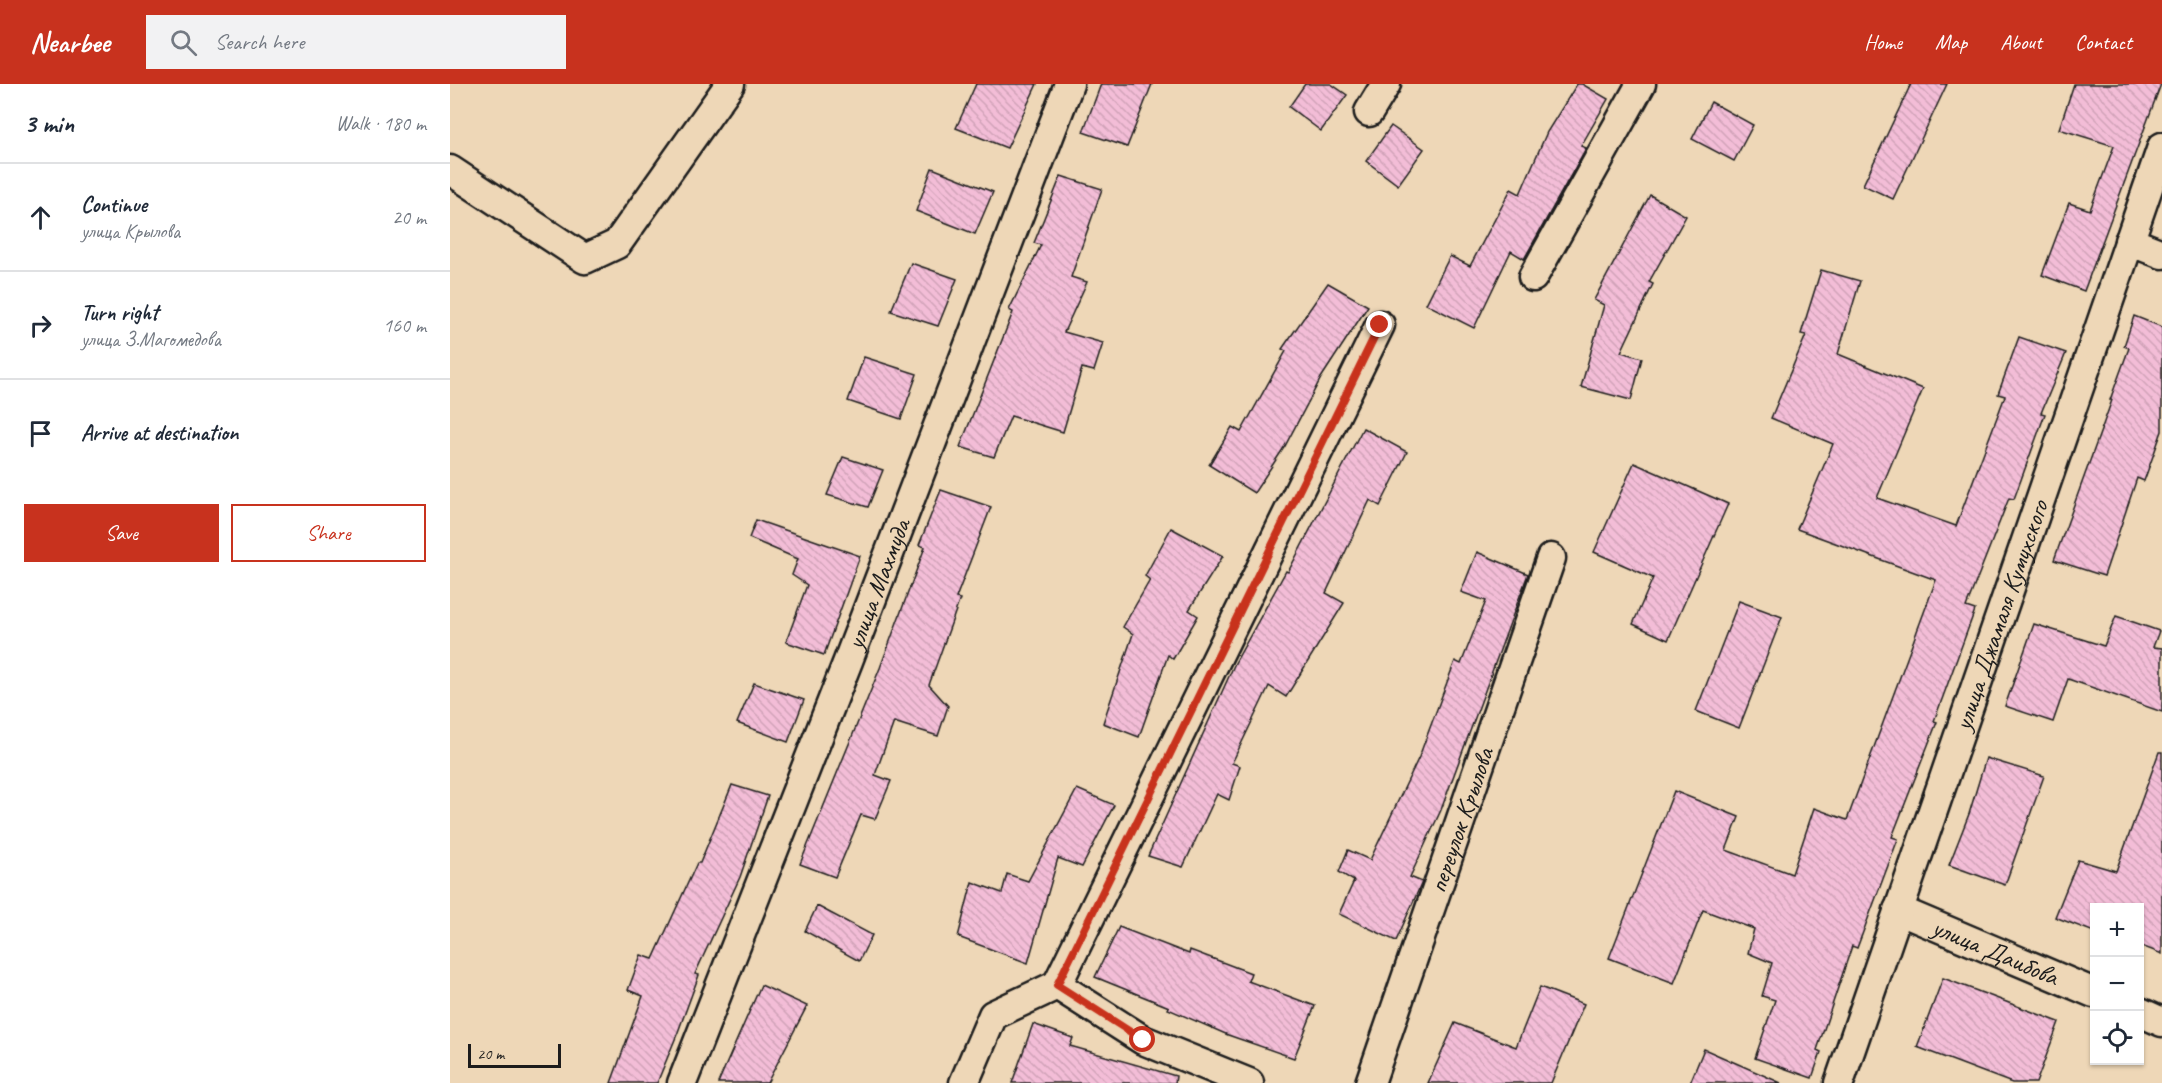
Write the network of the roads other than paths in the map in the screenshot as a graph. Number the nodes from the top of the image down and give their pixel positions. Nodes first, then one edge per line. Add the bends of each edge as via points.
1 (730, 84) edge
2 (1069, 84) edge
3 (1386, 84) edge
4 (1641, 84) edge
5 (1369, 112) dead end
6 (2162, 147) edge
7 (450, 170) edge
8 (2129, 241) junction
9 (2162, 254) edge
10 (1533, 278) dead end
11 (1380, 325) dead end
12 (1551, 558) dead end
13 (1898, 910) junction
14 (1057, 985) junction
15 (2090, 991) edge
16 (2144, 1014) edge
17 (2162, 1022) edge
18 (682, 1083) edge
19 (964, 1083) edge
20 (1249, 1083) edge
21 (1370, 1083) edge
22 (1839, 1083) edge

1 - 7 street via 617,244 585,259
2 - 18 street, улица Махмуда
3 - 5 street
4 - 10 street
6 - 8 street, улица Джамаля Кумухского
8 - 9 street
8 - 13 street, улица Джамаля Кумухского
11 - 14 street
12 - 21 street, переулок Крылова
13 - 15 street, улица Даибова
13 - 22 street, улица Джамаля Кумухского
14 - 19 street via 993,1015
14 - 20 street via 1143,1040
16 - 17 street

